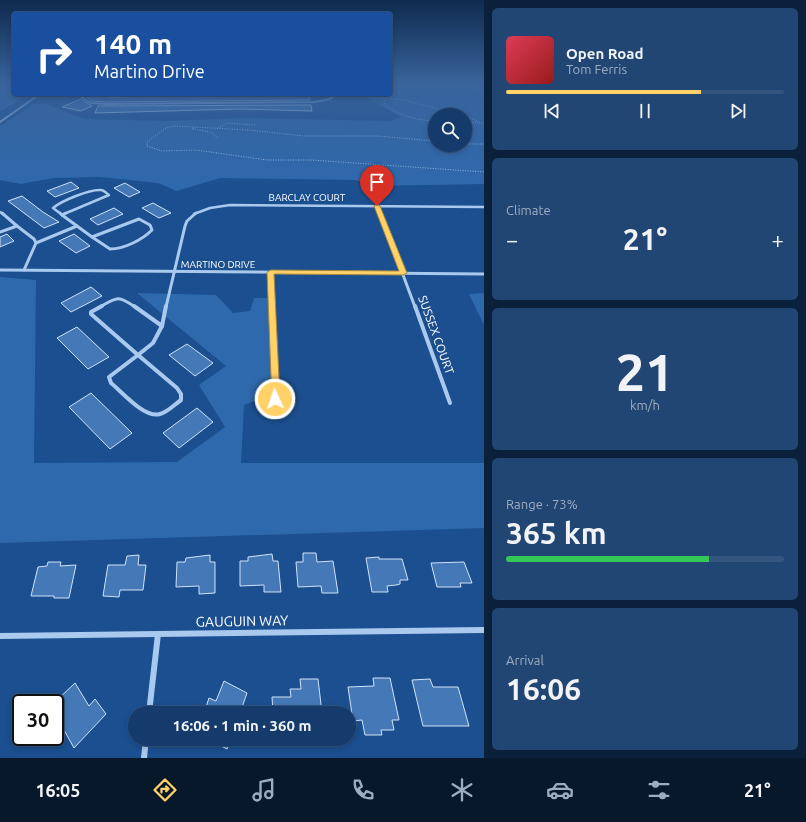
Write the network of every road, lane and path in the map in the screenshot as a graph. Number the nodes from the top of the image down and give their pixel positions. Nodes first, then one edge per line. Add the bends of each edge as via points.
1 (408, 117) edge
2 (472, 119) edge
3 (428, 121) edge
4 (472, 122) edge
5 (481, 123) junction
6 (484, 124) edge
7 (256, 125) dead end
8 (195, 127) junction
9 (218, 128) junction
10 (218, 138) dead end
11 (428, 140) edge
12 (472, 144) edge
13 (484, 144) edge
14 (484, 172) edge
15 (377, 206) junction
16 (484, 207) edge
17 (0, 212) edge
18 (62, 215) junction
19 (17, 226) junction
20 (77, 226) junction
21 (0, 232) edge
22 (92, 237) junction
23 (36, 244) junction
24 (0, 270) edge
25 (24, 270) junction
26 (174, 272) junction
27 (271, 272) junction
28 (403, 273) junction
29 (484, 274) edge
30 (162, 326) junction
31 (138, 355) junction
32 (275, 399) dead end
33 (450, 403) dead end
34 (484, 630) edge
35 (158, 634) junction
36 (0, 636) edge
37 (150, 706) edge
38 (145, 746) edge
39 (144, 758) edge

1 - 3 path
2 - 5 path
4 - 5 path
5 - 6 path
7 - 9 path via 227,123
8 - 9 path
8 - 10 path via 192,129 210,132
8 - 14 path via 166,128 150,139 147,146 162,151 196,150 267,160 311,160
9 - 11 path via 280,134 377,136
12 - 13 path
15 - 16 street, BARCLAY COURT
15 - 26 street, BARCLAY COURT via 211,207 198,212 187,221
15 - 28 street, SUSSEX COURT
17 - 19 street
18 - 18 street via 53,208 59,203 94,190 103,190 109,196
18 - 20 street
19 - 21 street
19 - 23 street via 34,239
20 - 22 street
20 - 23 street
22 - 22 street via 112,249 120,248 149,235 152,228 139,219
23 - 25 street
24 - 25 street, MARTINO DRIVE
25 - 26 street, MARTINO DRIVE
26 - 27 street, MARTINO DRIVE
26 - 30 street, BARCLAY COURT
27 - 28 street, MARTINO DRIVE
27 - 32 street
28 - 29 street, MARTINO DRIVE
28 - 33 street, SUSSEX COURT
30 - 31 street, BARCLAY COURT via 158,337
30 - 31 street via 122,298 116,298 93,310 91,314
31 - 31 street via 109,377 111,383 139,406 159,415 181,400 181,394
34 - 35 street, GAUGUIN WAY
35 - 36 street, GAUGUIN WAY
35 - 37 street
38 - 39 street

